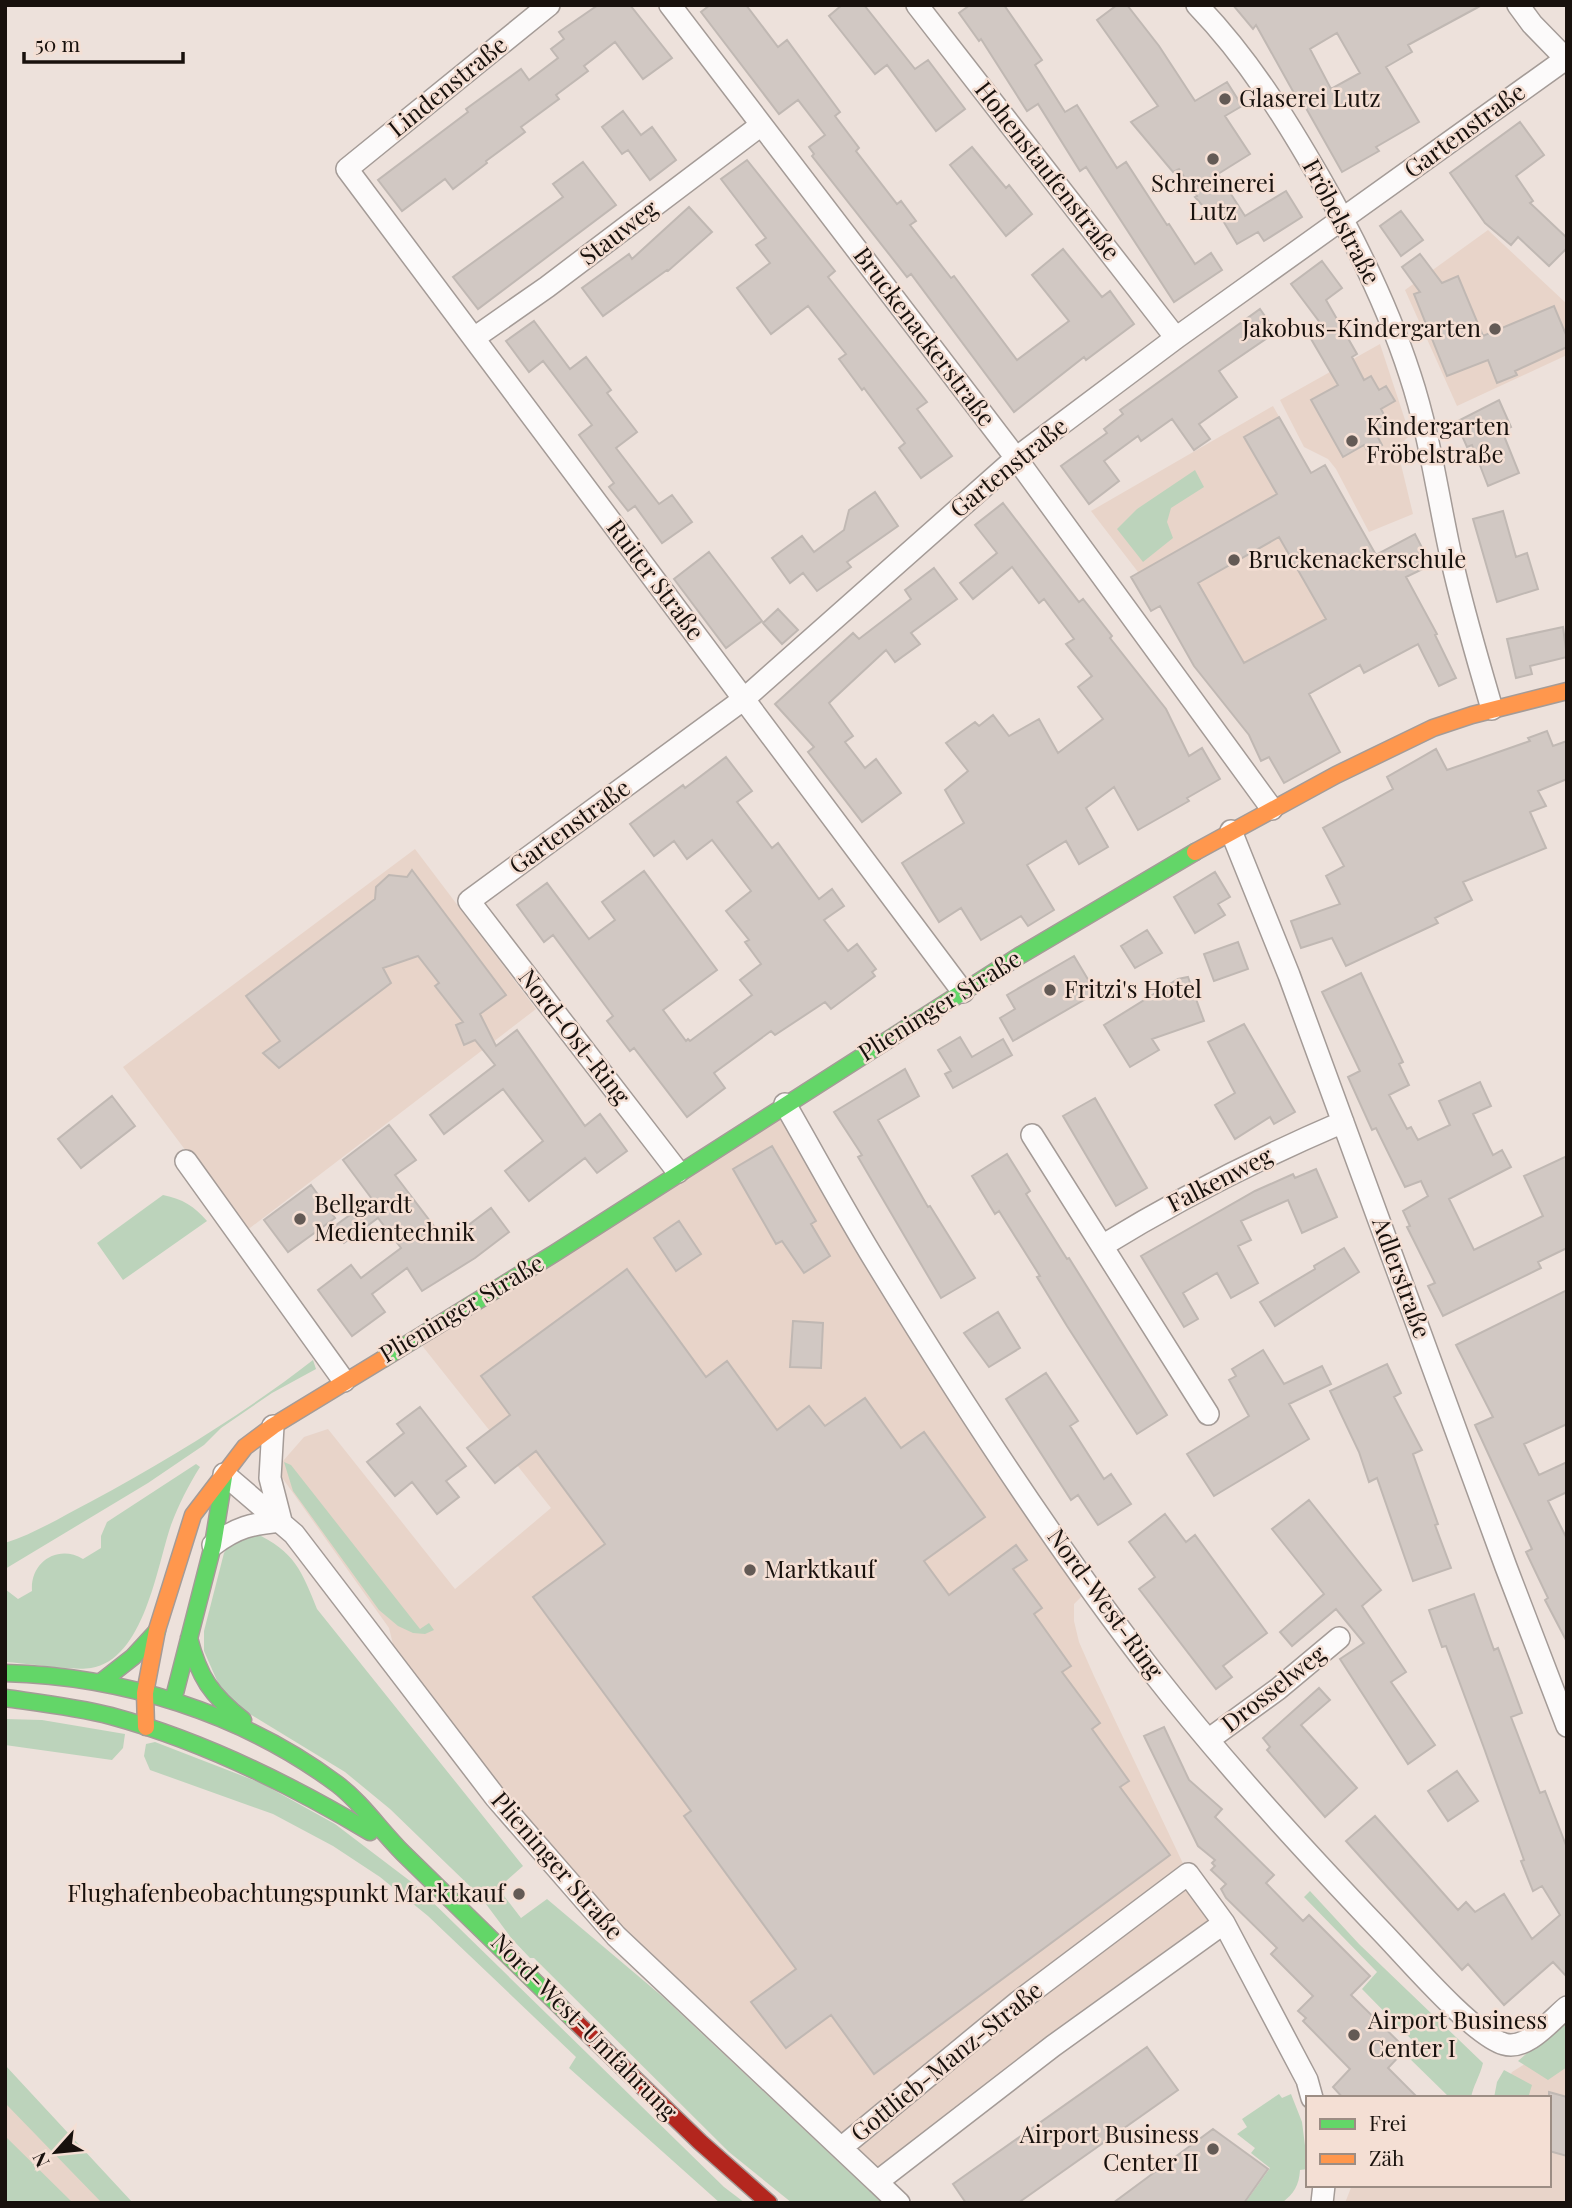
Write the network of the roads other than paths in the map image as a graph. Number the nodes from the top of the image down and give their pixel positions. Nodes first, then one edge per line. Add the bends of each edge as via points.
1 (549, 5) edge
2 (670, 5) edge
3 (918, 5) edge
4 (1197, 5) edge
5 (1518, 5) edge
6 (1566, 59) edge
7 (761, 125) junction
8 (347, 169) joint
9 (1343, 219) junction
10 (474, 338) junction
11 (1176, 338) junction
12 (1016, 458) junction
13 (1567, 691) edge
14 (744, 699) junction
15 (1492, 709) junction
16 (1272, 809) junction
17 (1231, 831) junction
18 (469, 901) joint
19 (963, 992) junction
20 (785, 1104) junction
21 (1343, 1122) junction
22 (1032, 1135) dead end
23 (186, 1161) dead end
24 (678, 1172) junction
25 (1102, 1246) junction
26 (344, 1381) junction
27 (1208, 1414) dead end
28 (273, 1426) junction
29 (224, 1474) junction
30 (281, 1521) junction
31 (213, 1545) junction
32 (157, 1630) junction
33 (189, 1638) junction
34 (1339, 1638) dead end
35 (5, 1672) edge
36 (101, 1682) junction
37 (145, 1693) junction
38 (5, 1698) edge
39 (173, 1701) junction
40 (1567, 1726) edge
41 (146, 1727) junction
42 (1208, 1740) junction
43 (274, 1743) junction
44 (400, 1850) junction
45 (1224, 1923) junction
46 (1567, 2007) edge
47 (1311, 2096) edge
48 (841, 2148) junction
49 (877, 2182) junction
50 (769, 2203) edge
51 (899, 2203) edge

1 - 8 street, Lindenstraße
2 - 7 street, Bruckenackerstraße
3 - 11 street, Hohenstaufenstraße
4 - 9 street, Fröbelstraße via 1264,87
5 - 6 street
6 - 9 street, Gartenstraße
7 - 10 street, Stauweg
7 - 12 street, Bruckenackerstraße
8 - 10 street, Ruiter Straße
9 - 11 street, Gartenstraße
9 - 15 street, Fröbelstraße via 1366,264 1418,400 1452,563
10 - 14 street, Ruiter Straße
11 - 12 street, Gartenstraße
12 - 14 street, Gartenstraße
12 - 16 street, Bruckenackerstraße
13 - 15 main road, Plieninger Straße
14 - 18 street, Gartenstraße
14 - 19 street, Ruiter Straße
15 - 16 main road, Plieninger Straße via 1406,740
16 - 17 main road, Plieninger Straße
17 - 19 main road, Plieninger Straße
17 - 21 street, Adlerstraße
18 - 24 street, Nord-Ost-Ring
19 - 20 main road, Plieninger Straße
20 - 24 main road, Plieninger Straße
20 - 42 street, Nord-West-Ring via 877,1264 977,1421 1123,1633
21 - 25 street, Falkenweg via 1213,1181
21 - 40 street, Adlerstraße
22 - 25 street
23 - 26 street
24 - 26 main road, Plieninger Straße
25 - 27 street
26 - 28 main road, Plieninger Straße
28 - 29 main road, Plieninger Straße via 245,1447
28 - 30 street, Plieninger Straße via 270,1478
29 - 30 street, Plieninger Straße
29 - 31 main road, Plieninger Straße
29 - 32 main road, Plieninger Straße via 193,1515
30 - 31 street via 250,1524
30 - 48 street, Plieninger Straße via 312,1555 496,1798 600,1918
31 - 33 main road, Plieninger Straße
32 - 36 main road
32 - 37 main road, Plieninger Straße
33 - 39 main road, Plieninger Straße
33 - 43 main road via 194,1661 215,1698
34 - 42 street, Drosselweg
35 - 36 main road, Nord-West-Umfahrung
36 - 37 main road, Nord-West-Umfahrung
37 - 39 main road, Nord-West-Umfahrung
37 - 41 main road, Plieninger Straße
38 - 41 main road, Nord-West-Umfahrung via 88,1711
39 - 41 main road
39 - 43 main road, Nord-West-Umfahrung
41 - 44 main road, Nord-West-Umfahrung via 270,1775
42 - 46 street, Nord-West-Ring via 1417,1969 1479,2029 1501,2043 1515,2045
43 - 44 main road, Nord-West-Umfahrung via 338,1785
44 - 50 main road, Nord-West-Umfahrung via 698,2140
45 - 47 street, Gottlieb-Manz-Straße
45 - 48 street, Gottlieb-Manz-Straße via 1188,1874 1018,2002
45 - 49 street, Gottlieb-Manz-Straße via 1053,2046
48 - 49 street, Gottlieb-Manz-Straße
49 - 51 street

